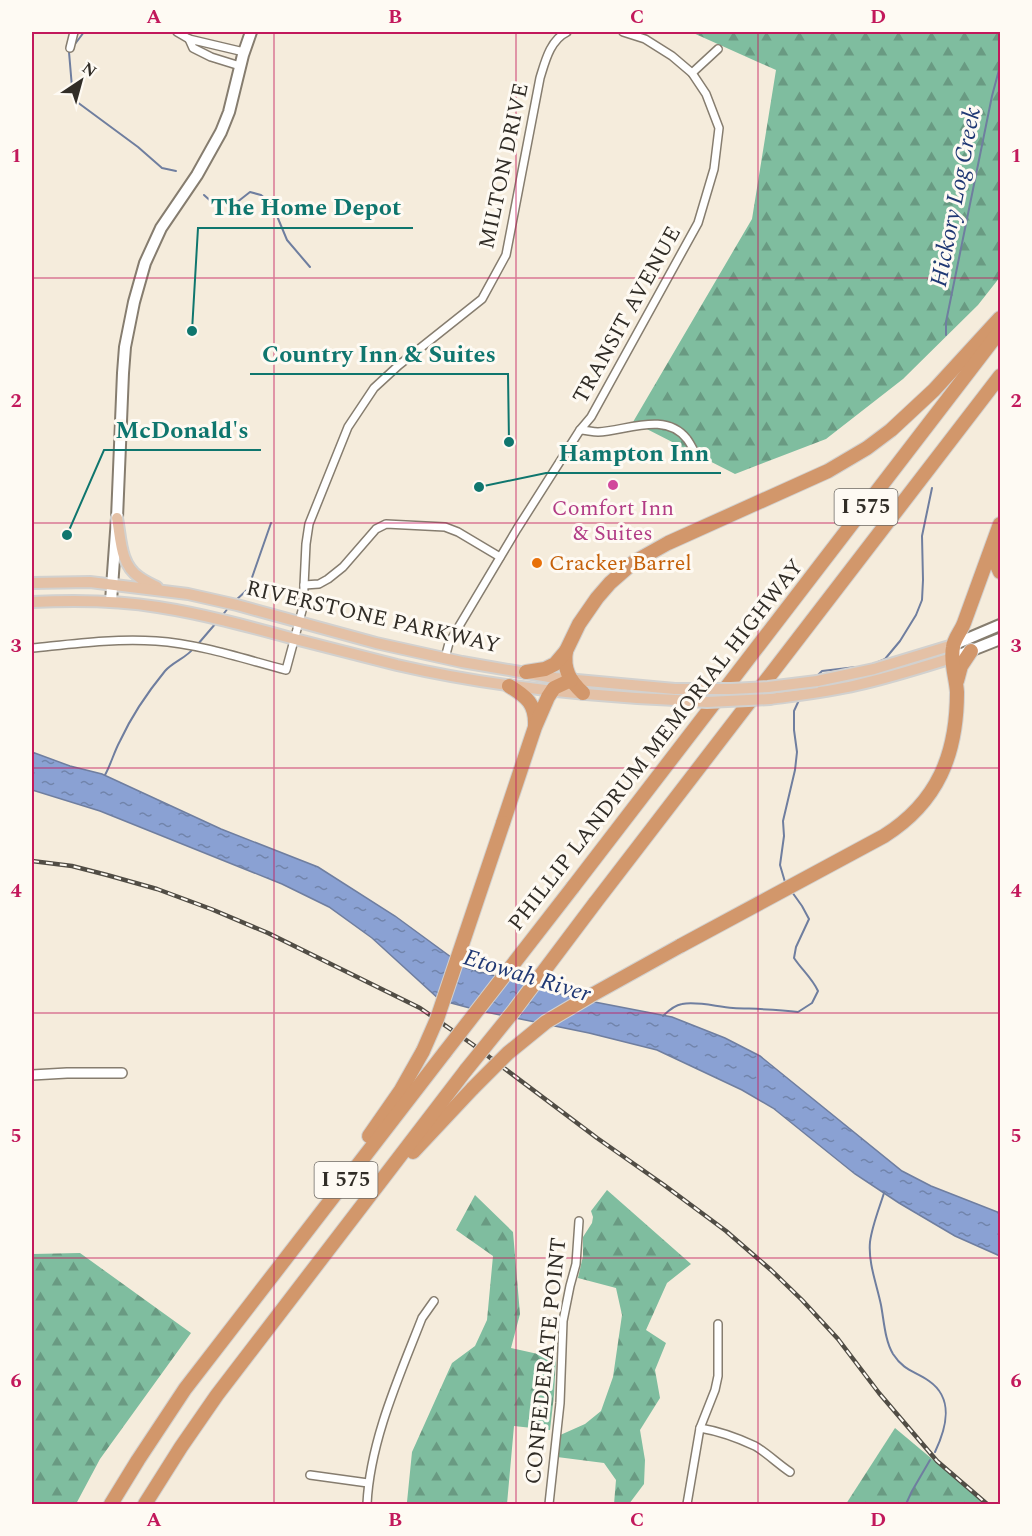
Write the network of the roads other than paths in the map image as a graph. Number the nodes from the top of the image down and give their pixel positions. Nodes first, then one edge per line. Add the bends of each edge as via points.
1 (74, 32) edge
2 (177, 32) edge
3 (252, 32) edge
4 (567, 32) edge
5 (623, 32) edge
6 (189, 39) junction
7 (70, 48) dead end
8 (718, 49) dead end
9 (244, 52) junction
10 (240, 66) junction
11 (692, 73) junction
12 (1000, 318) edge
13 (1000, 331) edge
14 (1000, 376) edge
15 (580, 430) junction
16 (694, 451) dead end
17 (117, 518) junction
18 (1000, 524) edge
19 (994, 541) junction
20 (500, 557) junction
21 (1000, 572) edge
22 (32, 583) edge
23 (112, 584) junction
24 (304, 585) junction
25 (162, 590) junction
26 (111, 601) junction
27 (32, 602) edge
28 (299, 622) junction
29 (1000, 626) edge
30 (294, 639) junction
31 (1000, 639) edge
32 (32, 648) edge
33 (566, 651) junction
34 (971, 651) junction
35 (952, 652) junction
36 (445, 658) junction
37 (526, 672) junction
38 (571, 680) junction
39 (509, 686) junction
40 (957, 686) junction
41 (551, 691) junction
42 (583, 693) junction
43 (676, 695) junction
44 (535, 728) junction
45 (122, 1073) dead end
46 (32, 1075) edge
47 (363, 1206) junction
48 (579, 1221) dead end
49 (434, 1301) dead end
50 (246, 1309) junction
51 (718, 1324) dead end
52 (700, 1428) junction
53 (790, 1472) dead end
54 (310, 1474) dead end
55 (368, 1483) junction
56 (111, 1504) edge
57 (145, 1504) edge
58 (367, 1504) edge
59 (549, 1504) edge
60 (687, 1504) edge

1 - 7 street
2 - 6 street
3 - 9 main road
4 - 24 street, MILTON DRIVE via 549,51 540,78 506,255 482,299 374,388 348,427 309,524
5 - 11 street, TRANSIT AVENUE via 645,39
6 - 9 street
6 - 10 street via 193,48 202,53
8 - 11 street
9 - 10 main road
10 - 17 main road via 221,132 161,228 139,282 125,347
11 - 15 street, TRANSIT AVENUE via 706,94 719,128 714,169 698,224 591,417
12 - 33 highway via 920,404 867,448 828,471 656,549 628,567 597,598
13 - 50 highway, PHILLIP LANDRUM MEMORIAL HIGHWAY / I 575, bridge
14 - 47 highway, PHILLIP LANDRUM MEMORIAL HIGHWAY / I 575, bridge
15 - 16 street via 598,432 656,424 674,428
15 - 20 street, TRANSIT AVENUE
17 - 23 main road
17 - 25 main road via 123,557 129,567 138,577
18 - 19 highway
19 - 21 highway via 993,553
19 - 35 highway
20 - 24 street via 450,528 386,524 376,529 328,579
20 - 36 street, TRANSIT AVENUE via 449,644
22 - 23 main road, RIVERSTONE PARKWAY
23 - 25 main road, RIVERSTONE PARKWAY
23 - 26 main road
24 - 28 street, MILTON DRIVE
25 - 28 main road, RIVERSTONE PARKWAY
26 - 27 main road, RIVERSTONE PARKWAY
26 - 30 main road, RIVERSTONE PARKWAY via 210,617
28 - 30 street, MILTON DRIVE
28 - 36 main road, RIVERSTONE PARKWAY
29 - 35 main road
30 - 32 street, MILTON DRIVE via 286,670 156,641
30 - 39 main road, RIVERSTONE PARKWAY
31 - 34 main road
33 - 37 highway via 550,667
33 - 38 highway via 565,668
34 - 35 main road
34 - 40 highway via 961,666
35 - 40 highway
35 - 43 main road, RIVERSTONE PARKWAY, bridge via 817,681
35 - 43 main road, bridge via 904,674 806,694 731,701
36 - 37 main road, RIVERSTONE PARKWAY
37 - 38 main road, RIVERSTONE PARKWAY
38 - 41 highway
38 - 42 highway
38 - 43 main road, RIVERSTONE PARKWAY
39 - 41 main road, RIVERSTONE PARKWAY
39 - 44 highway via 530,702
40 - 47 highway, bridge via 956,724 944,769 923,803 907,819 892,831 546,1022 473,1088
41 - 42 main road, RIVERSTONE PARKWAY
41 - 44 highway
42 - 43 main road, RIVERSTONE PARKWAY
44 - 50 highway, bridge via 423,1051 388,1108
45 - 46 street
47 - 57 highway, PHILLIP LANDRUM MEMORIAL HIGHWAY / I 575 via 217,1395
48 - 59 street, CONFEDERATE POINT via 576,1264 564,1321
49 - 55 street via 422,1318 407,1356 378,1437
50 - 56 highway, PHILLIP LANDRUM MEMORIAL HIGHWAY / I 575 via 160,1425
51 - 52 street via 715,1390
52 - 53 street via 756,1447
52 - 60 street
54 - 55 street
55 - 58 street

